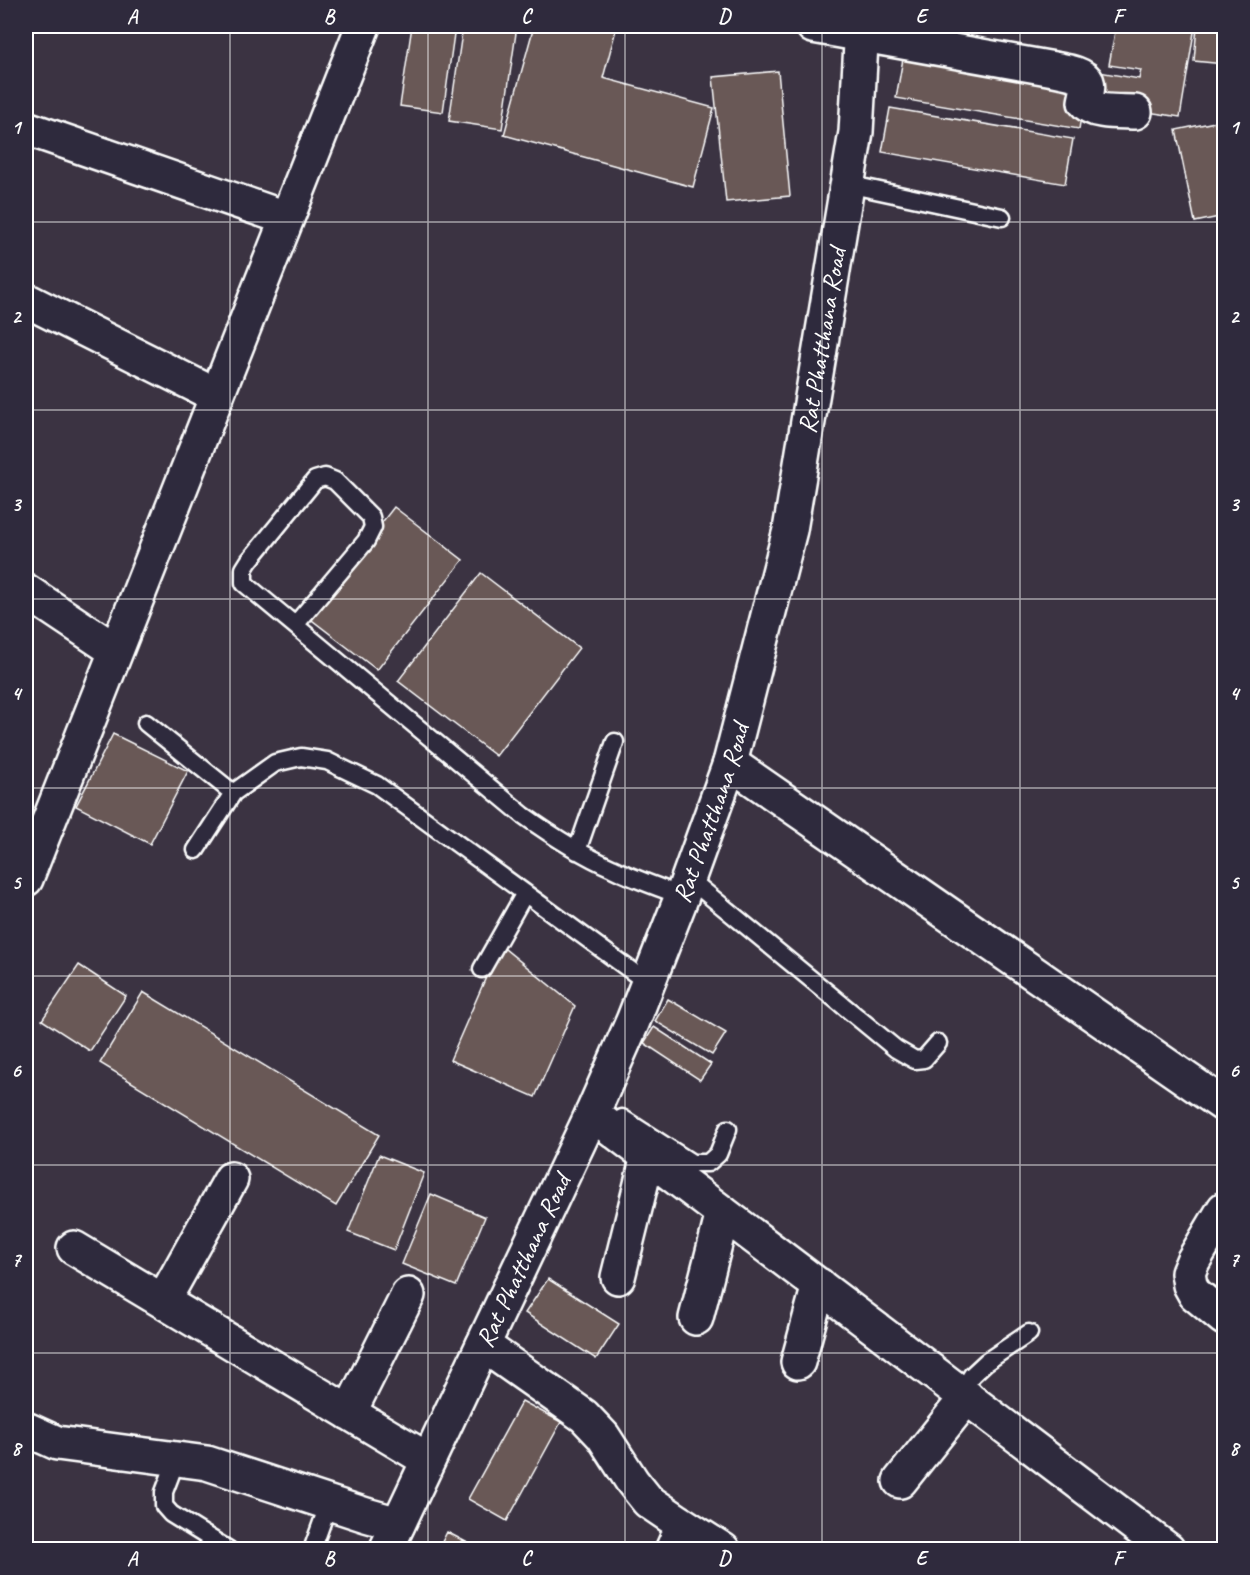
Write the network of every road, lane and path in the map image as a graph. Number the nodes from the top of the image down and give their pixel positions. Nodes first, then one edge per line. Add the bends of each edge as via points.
1 (363, 26) edge
2 (813, 26) edge
3 (862, 30) edge
4 (1135, 112) dead end
5 (26, 128) edge
6 (847, 184) junction
7 (1002, 217) dead end
8 (286, 218) junction
9 (26, 300) edge
10 (217, 396) junction
11 (26, 591) edge
12 (295, 625) junction
13 (116, 651) junction
14 (146, 723) dead end
15 (615, 742) dead end
16 (730, 763) junction
17 (233, 793) junction
18 (196, 850) dead end
19 (578, 851) junction
20 (26, 879) edge
21 (685, 887) junction
22 (525, 893) junction
23 (482, 969) dead end
24 (648, 983) junction
25 (938, 1043) dead end
26 (1224, 1105) edge
27 (594, 1108) junction
28 (728, 1129) dead end
29 (648, 1156) junction
30 (231, 1179) dead end
31 (1224, 1209) edge
32 (723, 1213) junction
33 (74, 1248) dead end
34 (618, 1276) dead end
35 (819, 1286) junction
36 (408, 1295) dead end
37 (163, 1301) junction
38 (696, 1318) dead end
39 (1224, 1318) edge
40 (1029, 1333) dead end
41 (483, 1344) junction
42 (798, 1362) dead end
43 (964, 1395) junction
44 (350, 1413) junction
45 (26, 1430) edge
46 (177, 1458) junction
47 (428, 1460) junction
48 (900, 1481) dead end
49 (329, 1503) junction
50 (676, 1520) junction
51 (392, 1537) edge
52 (229, 1550) edge
53 (312, 1550) edge
54 (663, 1550) edge
55 (723, 1550) edge
56 (1168, 1550) edge

1 - 8 street
2 - 3 street
3 - 4 street via 1079,75 1088,84 1088,107
3 - 6 street, Rat Phatthana Road via 856,132
5 - 8 street
6 - 7 lane
6 - 16 street, Rat Phatthana Road via 790,530
8 - 10 street
9 - 10 street
10 - 13 street
11 - 13 street
12 - 12 lane via 366,541 373,527 371,517 335,481 325,477 315,480 244,569 244,583
12 - 19 lane via 523,815
13 - 20 street
14 - 17 lane
15 - 19 lane
16 - 21 street, Rat Phatthana Road
16 - 26 street
17 - 18 lane
17 - 22 lane via 275,763 301,758 327,761 377,785
19 - 21 lane via 612,868
21 - 24 street, Rat Phatthana Road
21 - 25 lane via 896,1049 915,1060 924,1059
22 - 23 lane
22 - 24 lane
24 - 27 street, Rat Phatthana Road
27 - 28 lane via 692,1163 708,1163 718,1154
27 - 29 street
27 - 41 street, Rat Phatthana Road
29 - 32 street
29 - 34 street
30 - 37 street
31 - 39 street via 1188,1273 1195,1294
32 - 35 street
32 - 38 street
33 - 37 street
35 - 42 street
35 - 43 street
36 - 44 street
37 - 44 street
40 - 43 lane via 972,1375
41 - 47 street, Rat Phatthana Road
41 - 50 street via 584,1416 603,1436 648,1501
43 - 48 street
43 - 56 street
44 - 47 street
45 - 46 street via 57,1443
46 - 49 street via 207,1463
46 - 52 lane via 164,1492 164,1506
47 - 51 street, Rat Phatthana Road
49 - 51 street
49 - 53 lane
50 - 54 lane
50 - 55 street

